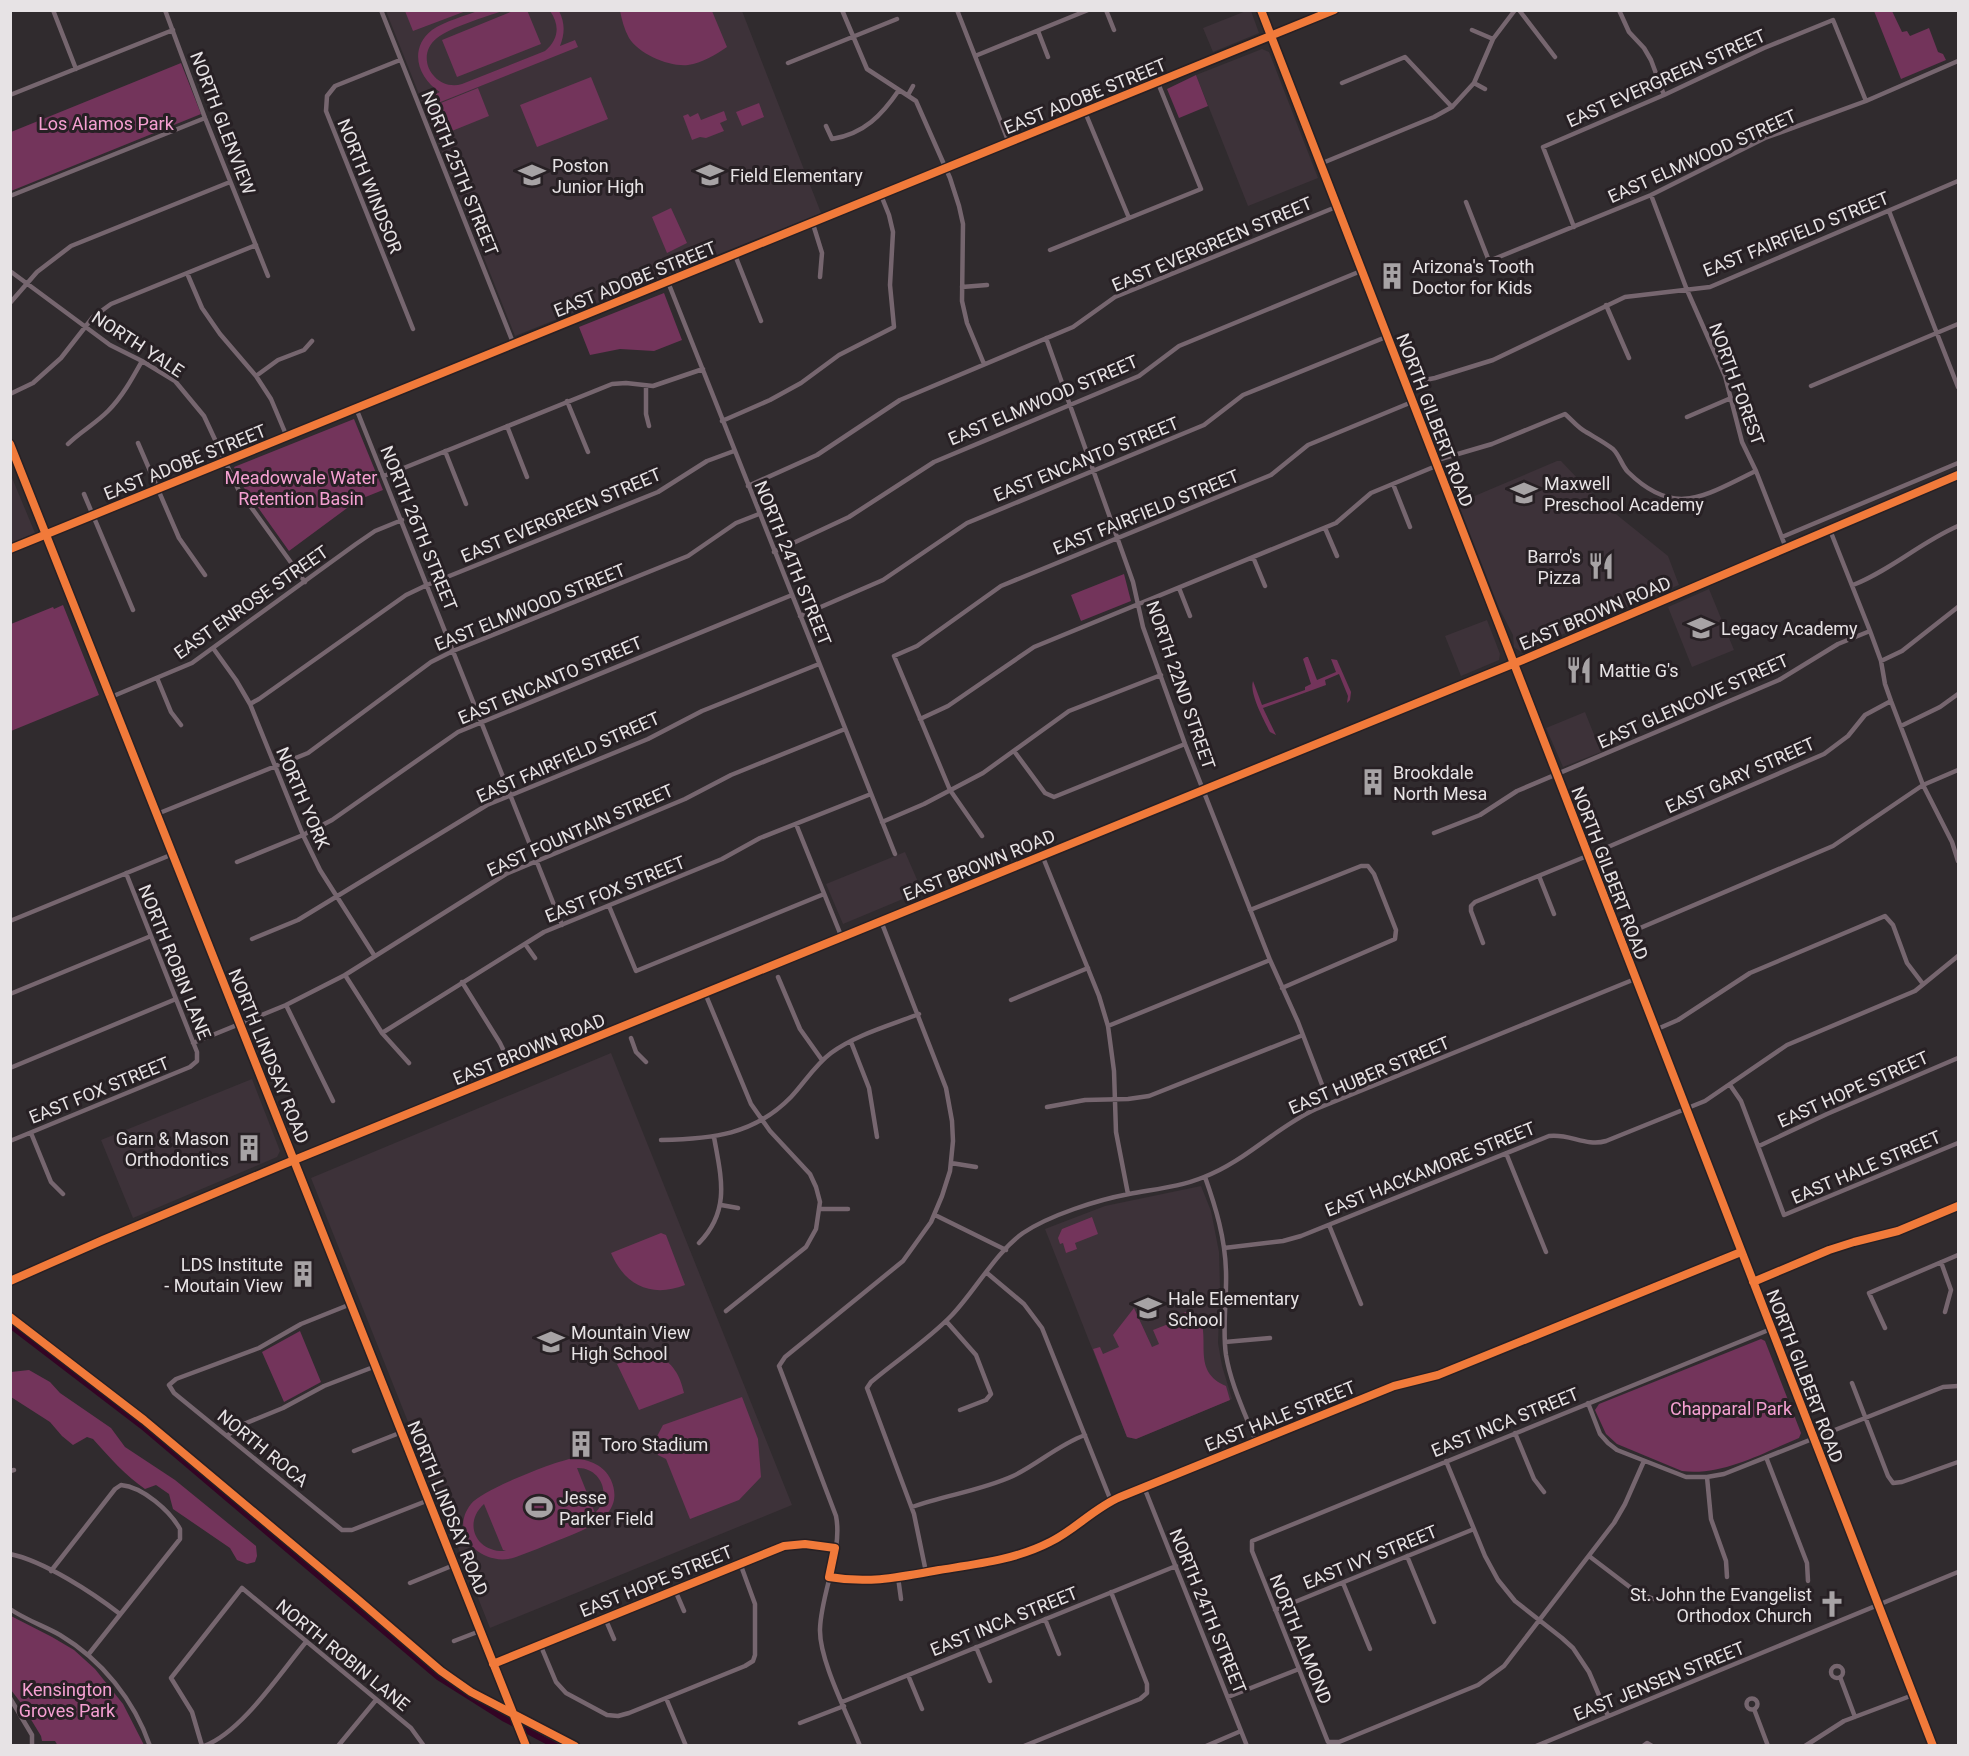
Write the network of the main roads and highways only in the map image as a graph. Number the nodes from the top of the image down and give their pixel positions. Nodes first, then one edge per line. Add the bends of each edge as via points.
1 (1261, 10) edge
2 (1271, 37) junction
3 (10, 444) edge
4 (1959, 475) edge
5 (46, 534) junction
6 (10, 549) edge
7 (1513, 664) junction
8 (294, 1161) junction
9 (10, 1281) edge
10 (526, 1746) edge
11 (1933, 1746) edge

1 - 2 main road, NORTH GILBERT ROAD
2 - 5 main road, EAST ADOBE STREET
2 - 7 main road, NORTH GILBERT ROAD
3 - 5 main road, NORTH LINDSAY ROAD
4 - 7 main road, EAST BROWN ROAD
5 - 6 main road, EAST ADOBE STREET
5 - 8 main road, NORTH LINDSAY ROAD
7 - 8 main road, EAST BROWN ROAD
7 - 11 main road, NORTH GILBERT ROAD
8 - 9 main road, EAST BROWN ROAD
8 - 10 main road, NORTH LINDSAY ROAD

